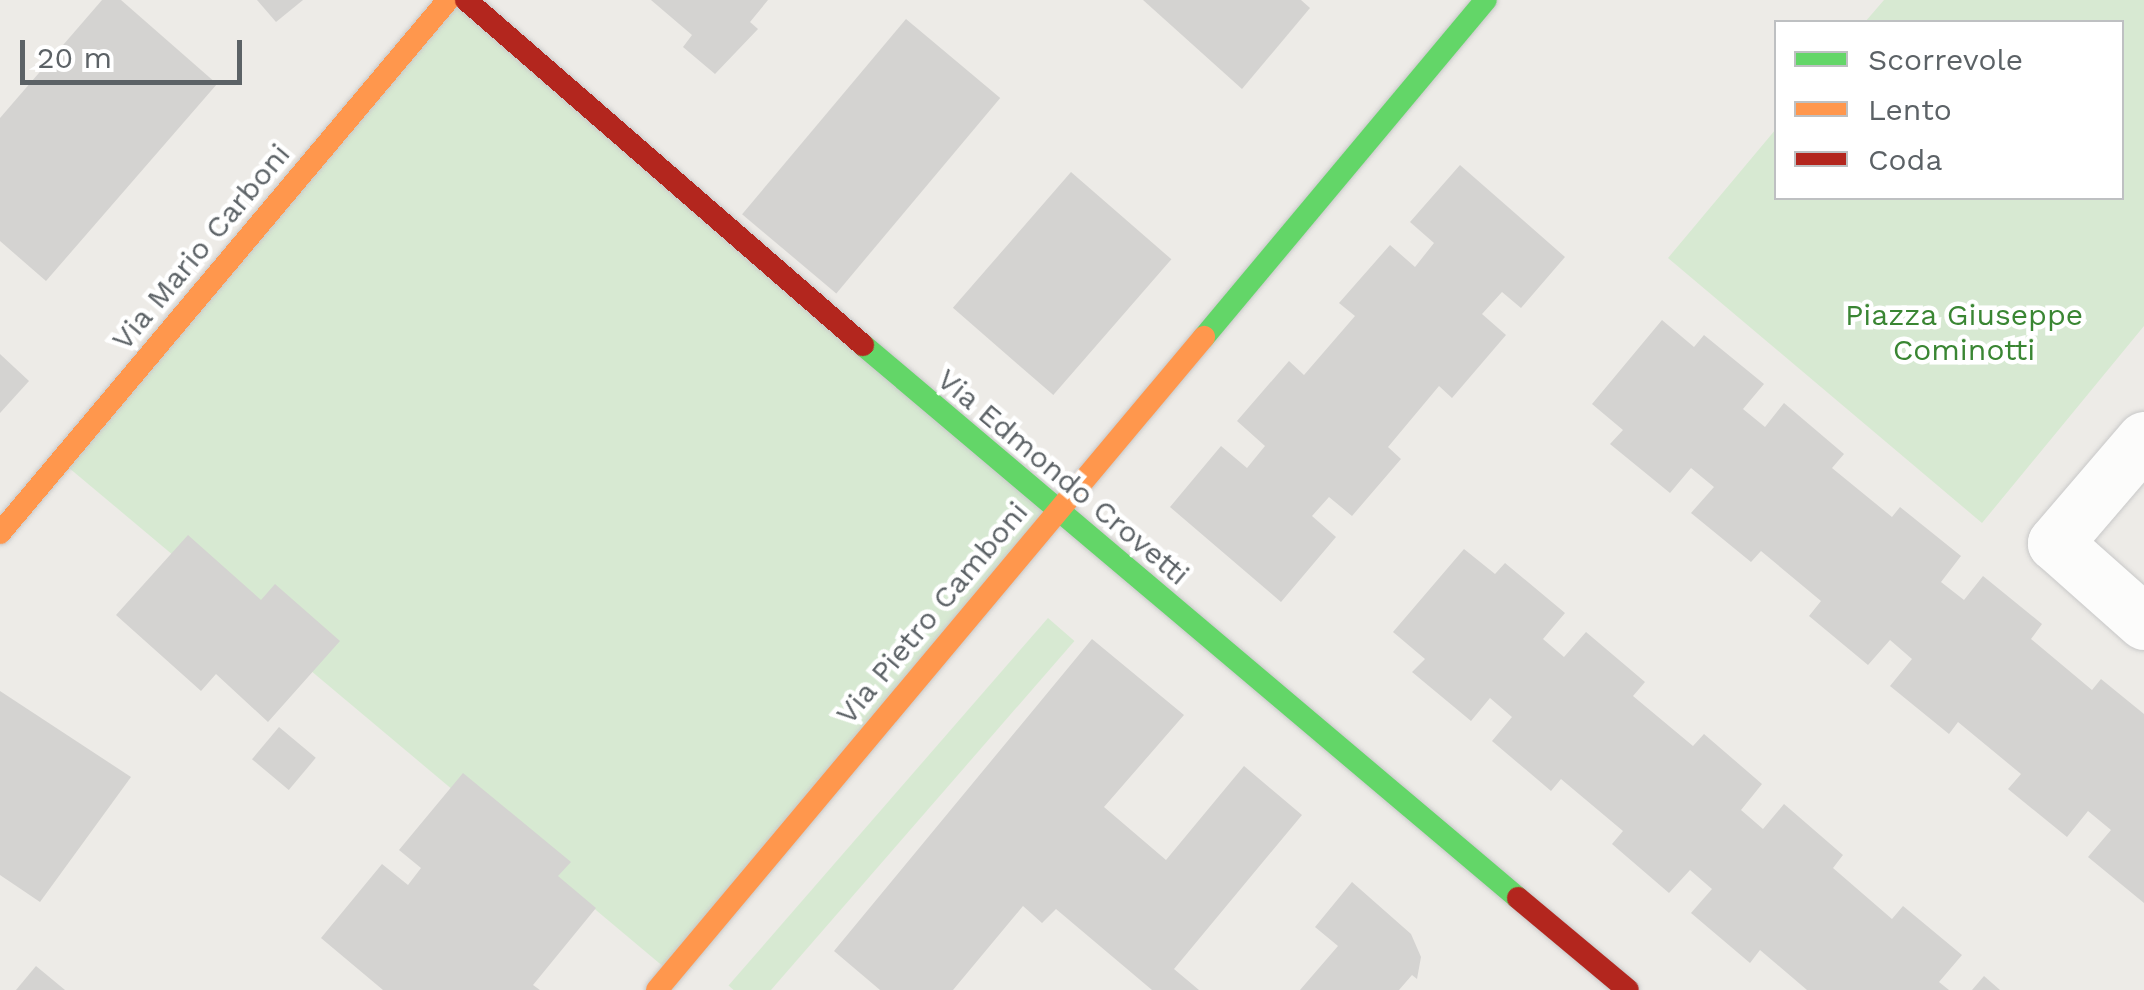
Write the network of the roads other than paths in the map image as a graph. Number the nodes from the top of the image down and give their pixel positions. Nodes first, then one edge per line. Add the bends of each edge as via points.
1 (448, 0) edge
2 (466, 0) edge
3 (1486, 0) edge
4 (2144, 439) edge
5 (1054, 513) junction
6 (0, 533) edge
7 (2144, 622) edge
8 (658, 990) edge
9 (1628, 990) edge

1 - 6 street, Via Mario Carboni
2 - 5 street, Via Edmondo Crovetti
3 - 5 street, Via Pietro Camboni
4 - 7 street via 2056,543
5 - 8 street, Via Pietro Camboni
5 - 9 street, Via Edmondo Crovetti

